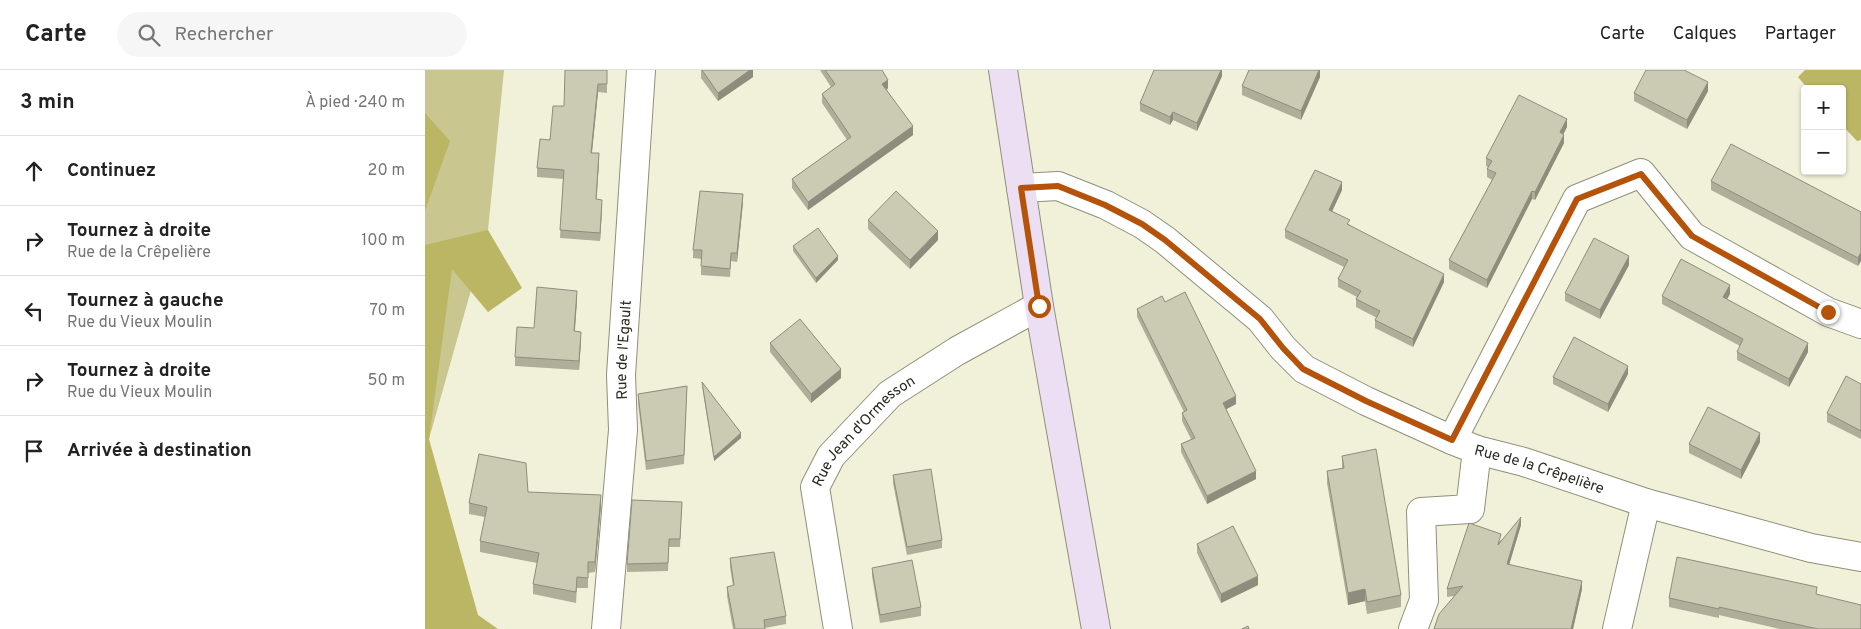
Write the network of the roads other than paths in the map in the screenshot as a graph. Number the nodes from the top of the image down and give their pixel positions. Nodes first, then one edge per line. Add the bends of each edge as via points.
1 (641, 70) edge
2 (1003, 70) edge
3 (1021, 188) junction
4 (1039, 306) junction
5 (1861, 324) edge
6 (1452, 440) junction
7 (1477, 450) junction
8 (1646, 503) junction
9 (1861, 557) edge
10 (606, 629) edge
11 (838, 629) edge
12 (1096, 629) edge
13 (1413, 629) edge
14 (1617, 629) edge

1 - 10 street, Rue de l'Egault via 621,375 623,430
2 - 3 main road
3 - 4 main road
3 - 6 street, Rue de la Crêpelière via 1058,186 1142,224 1260,319 1303,369
4 - 11 street, Rue Jean d'Ormesson via 957,351 890,394 831,456 815,487
4 - 12 main road
5 - 6 street via 1828,312 1692,236 1641,174 1577,199
6 - 7 street, Rue de la Crêpelière
7 - 8 street, Rue de la Crêpelière via 1524,462
7 - 13 street via 1470,509 1421,512 1424,600
8 - 9 street, Rue de la Crêpelière via 1811,548
8 - 14 street

